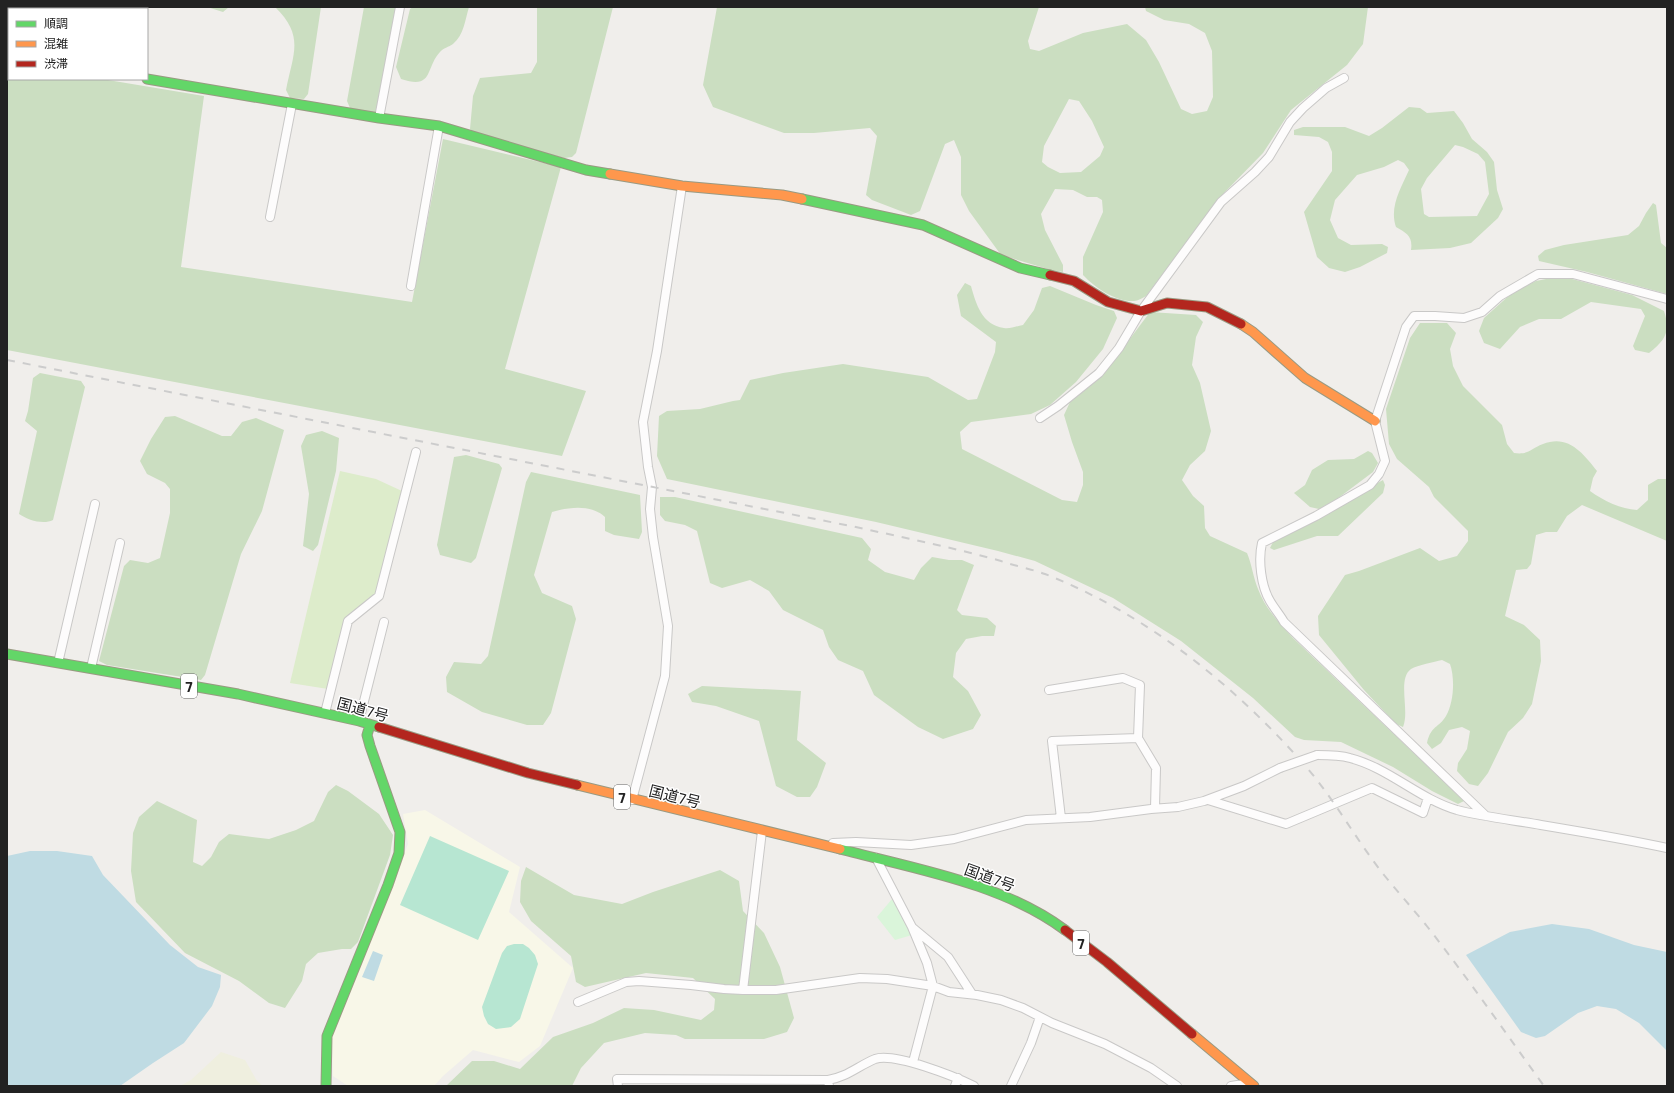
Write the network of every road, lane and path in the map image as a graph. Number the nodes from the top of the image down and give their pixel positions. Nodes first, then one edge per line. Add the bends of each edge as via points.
1 (400, 7) edge
2 (1344, 78) dead end
3 (148, 79) edge
4 (292, 104) junction
5 (379, 118) junction
6 (439, 126) junction
7 (682, 186) junction
8 (270, 217) dead end
9 (411, 286) dead end
10 (1667, 299) edge
11 (1141, 311) junction
12 (1040, 418) dead end
13 (1375, 421) junction
14 (416, 452) dead end
15 (94, 504) dead end
16 (120, 543) dead end
17 (384, 622) dead end
18 (7, 654) edge
19 (58, 662) junction
20 (91, 668) junction
21 (1048, 690) dead end
22 (325, 713) junction
23 (359, 721) junction
24 (370, 725) junction
25 (1138, 738) junction
26 (1428, 798) junction
27 (632, 800) junction
28 (1208, 800) junction
29 (1155, 808) junction
30 (1486, 816) junction
31 (1061, 818) junction
32 (762, 831) junction
33 (820, 844) junction
34 (1667, 848) edge
35 (876, 858) junction
36 (912, 927) junction
37 (933, 986) junction
38 (743, 990) junction
39 (972, 994) junction
40 (578, 1002) dead end
41 (1040, 1018) junction
42 (913, 1062) junction
43 (958, 1078) junction
44 (828, 1083) edge
45 (1252, 1084) edge
46 (326, 1086) edge
47 (618, 1086) edge
48 (955, 1086) edge
49 (974, 1086) edge
50 (1011, 1086) edge
51 (1177, 1086) edge
52 (1231, 1086) edge

1 - 5 street
2 - 11 street via 1326,88 1290,122 1269,157 1221,202
3 - 4 main road
4 - 5 main road
4 - 8 street
5 - 6 main road
6 - 7 main road via 586,170
6 - 9 street
7 - 11 main road via 782,195 923,225 1020,268 1074,281 1108,302
7 - 27 street via 657,351 643,422 652,487 650,509 653,537 668,626 665,676
10 - 13 street via 1573,274 1538,274 1500,296 1482,312 1464,318 1414,316 1406,327
11 - 12 street via 1119,348 1099,373
11 - 13 main road via 1167,303 1207,306 1253,332 1305,378
13 - 30 street via 1385,461 1379,474 1370,485 1262,543 1259,554 1264,584 1269,600 1284,622
14 - 22 street via 379,596 348,621
15 - 19 street
16 - 20 street
17 - 23 street
18 - 19 main road, 国道7号 / 7
19 - 20 main road, 国道7号 / 7
20 - 22 main road, 国道7号 / 7 via 238,694
21 - 25 street via 1123,678 1140,685
22 - 23 main road, 国道7号 / 7
23 - 24 main road, 国道7号 / 7
24 - 27 main road, 国道7号 / 7 via 528,773
24 - 46 main road via 370,746 400,832 399,853 327,1036
25 - 29 street via 1156,768
25 - 31 street via 1052,741
26 - 28 street, bridge via 1366,764 1350,758 1317,755 1280,768
26 - 28 street via 1423,813 1372,788 1286,824
26 - 30 street via 1456,810
27 - 32 main road, 国道7号 / 7
28 - 29 street via 1178,807
29 - 31 street via 1090,817
30 - 34 street
31 - 33 street via 1026,820 954,839 911,845 856,842
32 - 33 main road, 国道7号 / 7
32 - 38 street
33 - 35 main road, 国道7号 / 7
35 - 36 street
35 - 45 main road, 国道7号 / 7 via 969,882 1046,916 1107,962
36 - 37 street via 927,963
36 - 39 street via 948,957
37 - 38 street via 860,978 776,990
37 - 39 street via 949,992
37 - 42 street
38 - 40 street via 639,981 626,982
39 - 41 street via 1001,1000
41 - 50 street
41 - 51 street via 1105,1044 1151,1068
42 - 43 street
42 - 44 street via 875,1059
43 - 48 street
43 - 49 street
44 - 47 street via 617,1079
45 - 52 street

